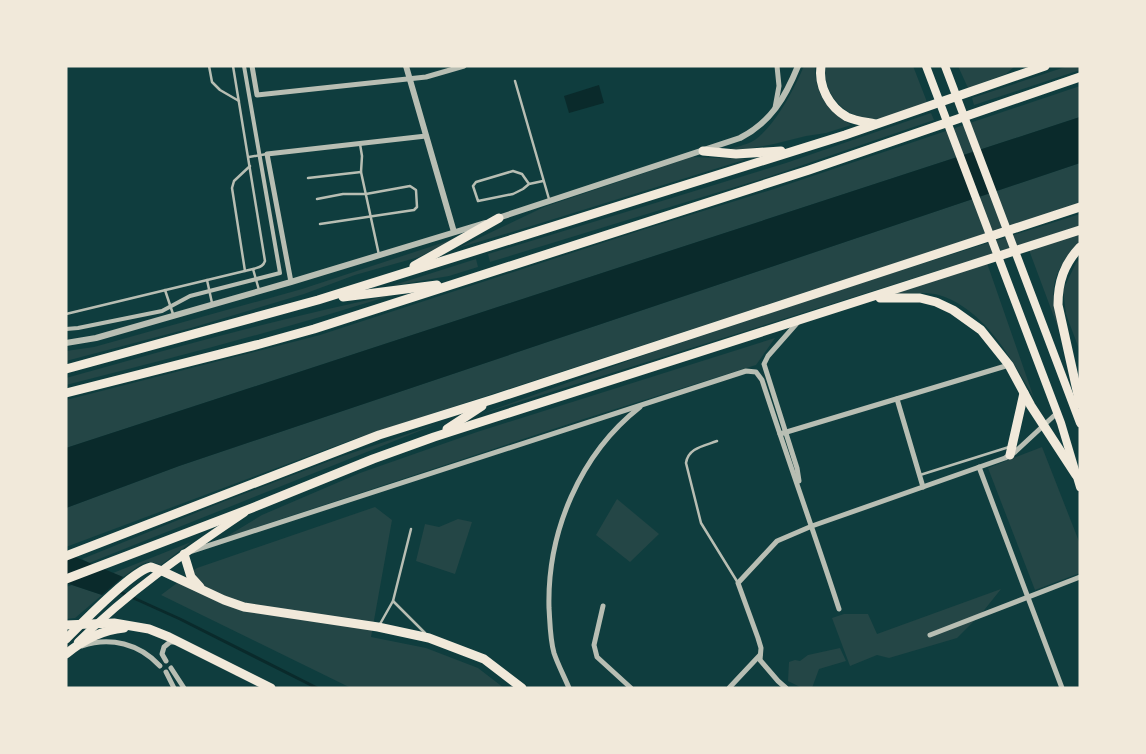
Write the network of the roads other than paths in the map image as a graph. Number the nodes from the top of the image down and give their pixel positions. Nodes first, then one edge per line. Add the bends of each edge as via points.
1 (209, 66) edge
2 (233, 66) edge
3 (244, 66) edge
4 (252, 66) edge
5 (406, 66) edge
6 (464, 66) edge
7 (777, 66) edge
8 (798, 66) edge
9 (821, 66) edge
10 (926, 66) edge
11 (1021, 66) edge
12 (1045, 66) edge
13 (945, 67) edge
14 (1080, 78) edge
15 (410, 79) junction
16 (1008, 79) junction
17 (515, 81) dead end
18 (240, 101) junction
19 (775, 110) junction
20 (877, 124) junction
21 (426, 136) junction
22 (360, 144) junction
23 (803, 148) junction
24 (703, 151) junction
25 (267, 154) junction
26 (259, 155) junction
27 (248, 157) junction
28 (250, 166) junction
29 (361, 172) junction
30 (308, 178) dead end
31 (543, 181) junction
32 (529, 184) junction
33 (366, 194) junction
34 (317, 199) dead end
35 (550, 201) junction
36 (1080, 207) edge
37 (370, 217) junction
38 (499, 218) junction
39 (320, 224) dead end
40 (1080, 230) edge
41 (454, 232) junction
42 (1080, 248) edge
43 (379, 255) junction
44 (253, 269) junction
45 (245, 271) junction
46 (397, 275) junction
47 (207, 280) junction
48 (256, 280) junction
49 (291, 282) junction
50 (458, 282) junction
51 (165, 290) junction
52 (210, 291) junction
53 (259, 292) junction
54 (867, 298) junction
55 (318, 300) junction
56 (213, 305) junction
57 (170, 306) junction
58 (66, 314) edge
59 (174, 316) junction
60 (800, 320) junction
61 (66, 329) edge
62 (66, 343) edge
63 (1009, 365) junction
64 (66, 369) edge
65 (66, 393) edge
66 (1024, 393) junction
67 (494, 399) junction
68 (897, 399) junction
69 (645, 404) junction
70 (1080, 404) edge
71 (1058, 413) junction
72 (1080, 423) edge
73 (1044, 426) junction
74 (782, 433) junction
75 (434, 437) junction
76 (717, 441) dead end
77 (1012, 445) junction
78 (1010, 455) junction
79 (979, 467) junction
80 (920, 475) junction
81 (1076, 475) junction
82 (923, 487) junction
83 (1080, 488) edge
84 (252, 508) junction
85 (812, 526) junction
86 (411, 529) dead end
87 (184, 554) junction
88 (66, 556) edge
89 (162, 571) junction
90 (1080, 577) edge
91 (66, 579) edge
92 (738, 583) junction
93 (206, 592) junction
94 (1028, 597) junction
95 (394, 601) junction
96 (603, 606) dead end
97 (839, 609) dead end
98 (98, 623) junction
99 (82, 624) junction
100 (66, 625) edge
101 (140, 626) junction
102 (378, 627) junction
103 (930, 634) dead end
104 (429, 638) junction
105 (66, 639) edge
106 (180, 642) junction
107 (66, 654) edge
108 (760, 654) junction
109 (166, 661) dead end
110 (160, 666) dead end
111 (171, 668) dead end
112 (166, 672) dead end
113 (174, 688) edge
114 (184, 688) edge
115 (271, 688) edge
116 (522, 688) edge
117 (569, 688) edge
118 (631, 688) edge
119 (728, 688) edge
120 (786, 688) edge
121 (1062, 688) edge

1 - 18 lane via 212,82
2 - 18 lane
3 - 26 street
4 - 15 street via 257,94
5 - 15 street
6 - 15 street
7 - 19 street via 779,86
8 - 19 street
9 - 20 highway via 821,84 837,110 848,117
10 - 71 main road
11 - 16 highway
12 - 16 highway
13 - 72 main road
14 - 50 highway via 809,170
15 - 21 street
16 - 20 highway
17 - 31 lane
18 - 27 lane
19 - 24 street via 752,132
20 - 23 highway
21 - 22 street
21 - 41 street
22 - 25 street
22 - 29 lane
23 - 24 highway via 753,154
23 - 46 highway
24 - 35 street
25 - 26 lane
25 - 49 street
26 - 27 lane
26 - 48 street via 280,273
27 - 28 lane
28 - 44 lane via 265,261
28 - 45 lane via 234,181 232,188
29 - 30 lane
29 - 33 lane
31 - 32 lane
31 - 35 lane
32 - 32 lane via 522,174 513,171 476,182 473,186 478,201 513,194
33 - 34 lane
33 - 37 lane
33 - 37 lane via 410,186 416,190 418,203 414,210
35 - 38 street
36 - 67 highway
37 - 39 lane
37 - 43 lane
38 - 41 street
38 - 46 highway
40 - 54 highway
41 - 43 street
42 - 70 highway via 1061,276 1058,304
43 - 49 street
44 - 45 lane
44 - 48 lane
45 - 47 lane
46 - 55 highway
47 - 51 lane
47 - 52 lane
48 - 52 street
48 - 53 lane
49 - 53 street
50 - 55 highway
50 - 65 highway via 288,337
51 - 57 lane
51 - 58 lane
52 - 56 lane
52 - 57 street
53 - 56 street
54 - 60 highway
54 - 63 highway via 920,298 953,310 981,330
55 - 64 highway
56 - 59 street
57 - 59 lane
57 - 61 street via 162,311
59 - 62 street
60 - 74 street via 764,364
60 - 75 highway
63 - 66 highway
63 - 68 street
66 - 73 highway
66 - 77 highway
67 - 75 highway
67 - 88 highway via 332,452
68 - 74 street
68 - 80 street
69 - 74 street via 746,371 756,372
69 - 87 street
69 - 117 street via 611,434 589,465 569,500 559,530 552,560 550,622 554,653
71 - 73 street
71 - 81 main road
73 - 78 street
73 - 81 highway
74 - 85 street via 796,468
75 - 84 highway
76 - 92 lane via 690,452 686,463 701,523
77 - 78 highway
77 - 80 lane
78 - 79 street
79 - 82 street
79 - 94 street
80 - 82 street
81 - 83 main road
82 - 85 street
84 - 87 main road
84 - 91 highway
85 - 92 street via 777,541
85 - 97 street
86 - 95 lane
87 - 89 main road
87 - 93 highway via 191,577
89 - 93 highway
89 - 98 main road
89 - 99 highway via 151,567 136,575
90 - 94 street
92 - 108 street via 758,638
93 - 102 highway via 244,607
94 - 103 street
94 - 121 street
95 - 102 lane
95 - 104 lane
96 - 118 street via 594,646 597,657
98 - 99 highway
98 - 101 highway
98 - 107 main road
99 - 100 highway
99 - 105 highway
101 - 106 highway
101 - 107 highway via 105,631
102 - 104 highway
104 - 116 highway via 484,659
106 - 109 street via 170,642 164,647 162,654
106 - 115 highway
107 - 110 street via 96,642 127,644
108 - 119 street
108 - 120 street via 765,667
111 - 114 street
112 - 113 street

